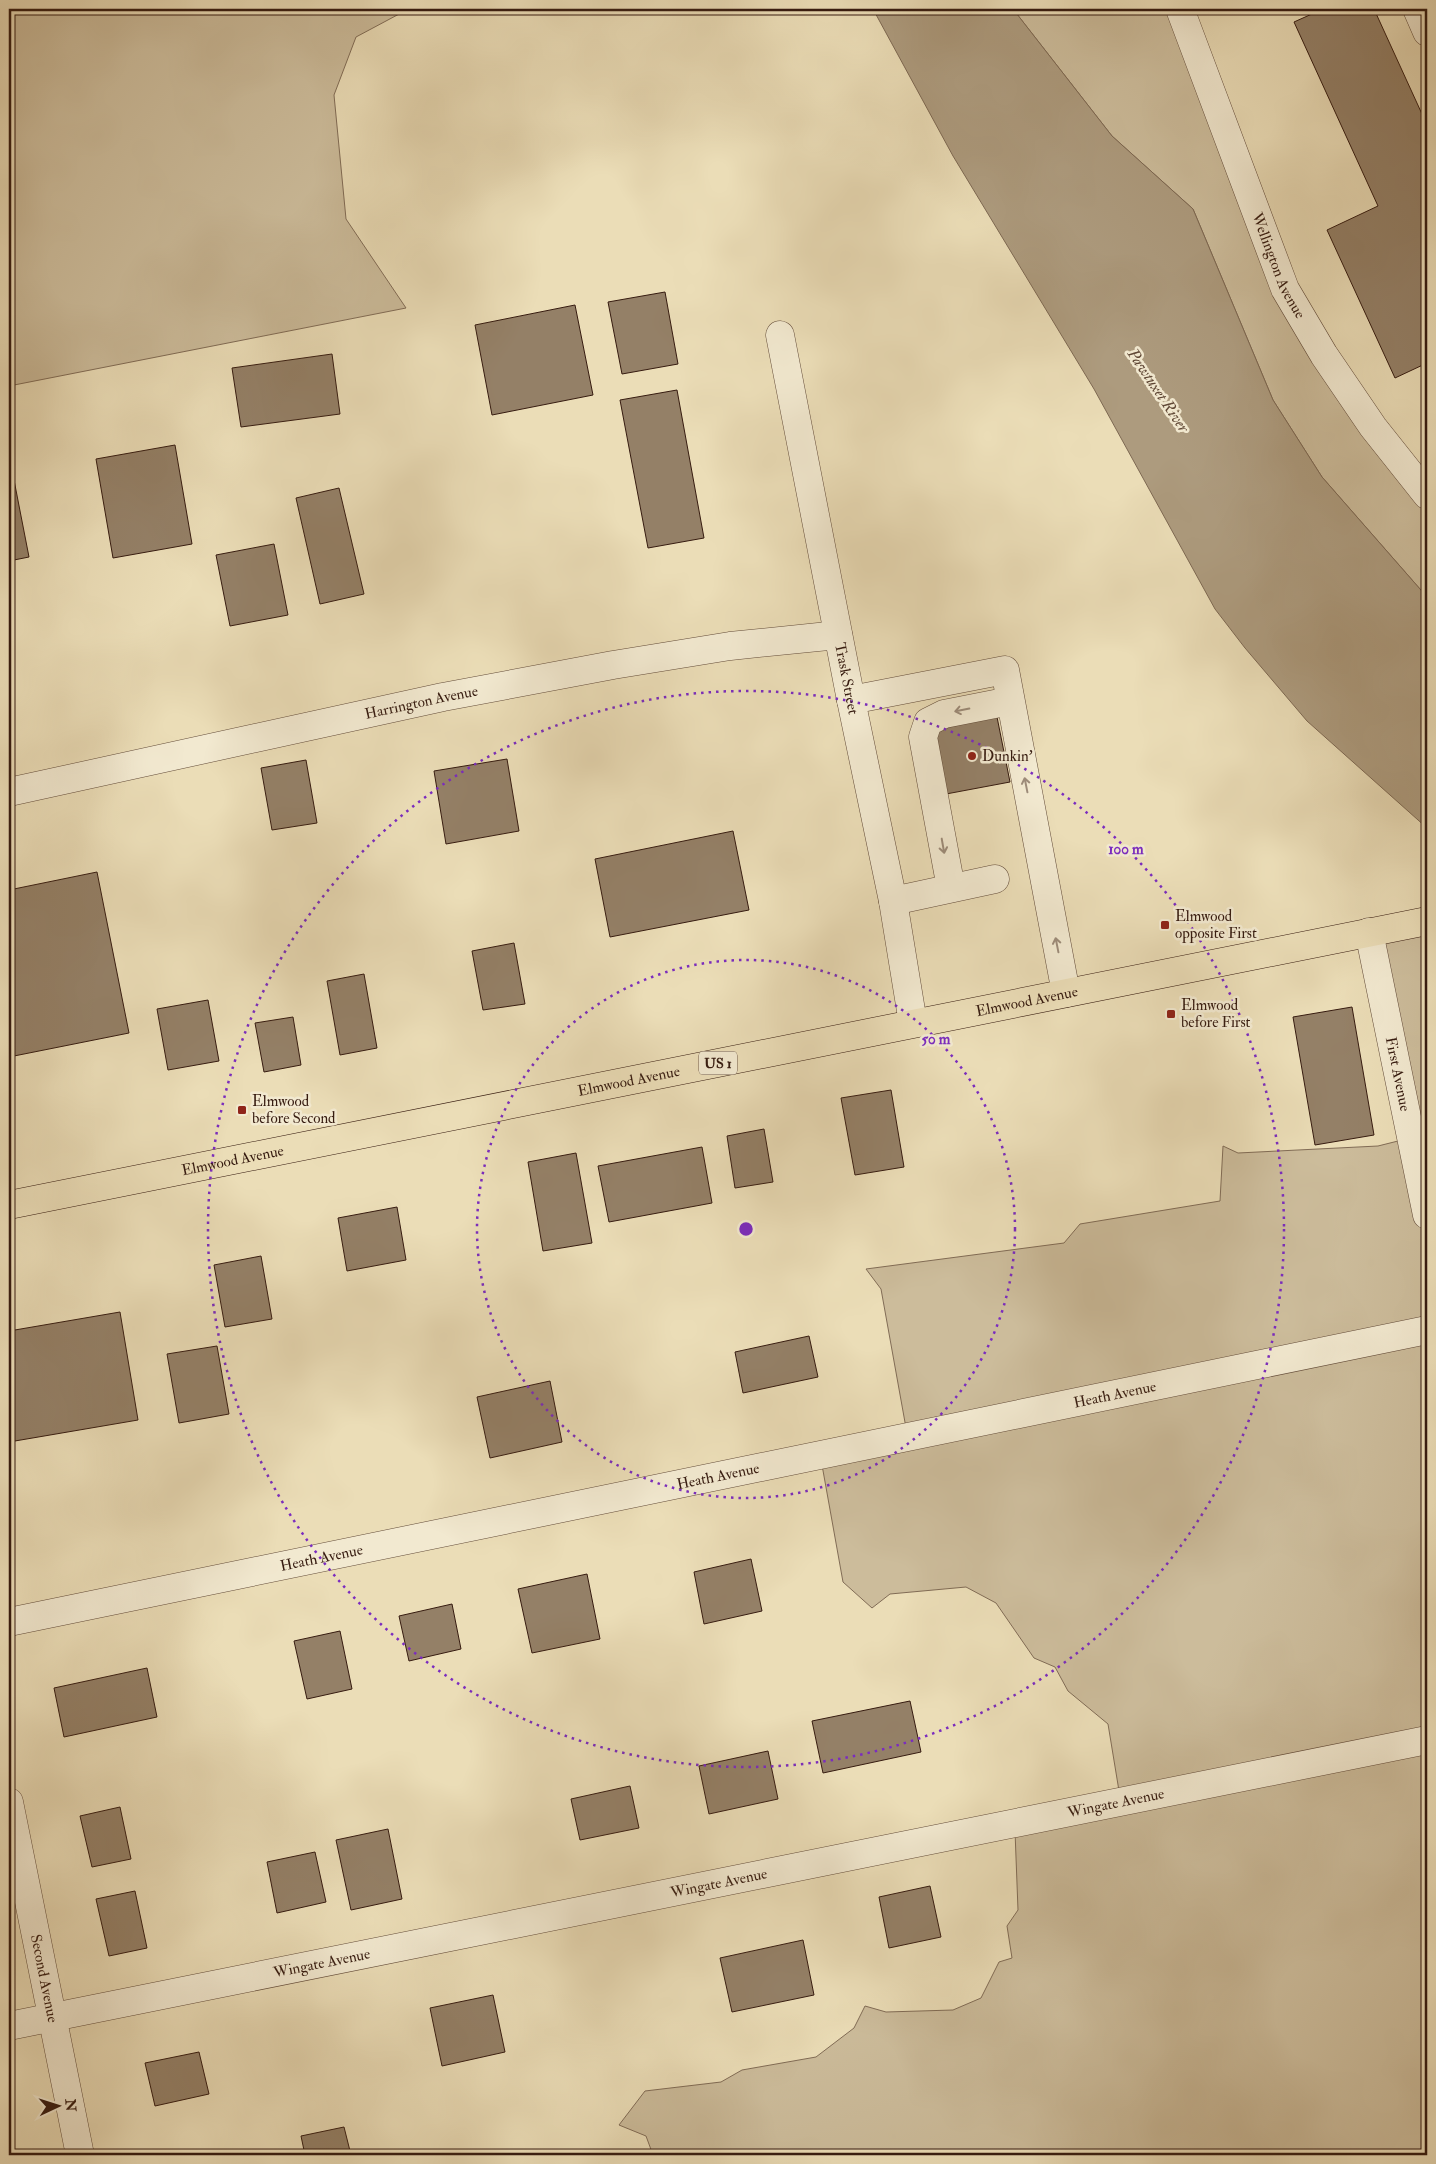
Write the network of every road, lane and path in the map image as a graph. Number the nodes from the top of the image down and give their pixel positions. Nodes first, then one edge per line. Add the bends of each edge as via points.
1 (1180, 9) edge
2 (1417, 9) edge
3 (1427, 32) edge
4 (780, 335) dead end
5 (1427, 495) edge
6 (838, 635) junction
7 (851, 700) junction
8 (1010, 701) junction
9 (9, 792) edge
10 (996, 879) dead end
11 (951, 888) junction
12 (893, 901) junction
13 (1427, 921) edge
14 (1369, 932) junction
15 (1066, 993) junction
16 (913, 1024) junction
17 (9, 1205) edge
18 (1427, 1215) edge
19 (1427, 1330) edge
20 (9, 1622) edge
21 (1427, 1740) edge
22 (9, 1802) edge
23 (52, 2018) junction
24 (9, 2026) edge
25 (80, 2155) edge

1 - 5 street, Wellington Avenue via 1285,290 1373,427
2 - 3 street
4 - 6 street, Trask Street
6 - 7 street, Trask Street
6 - 9 street, Harrington Avenue via 730,646 443,697
7 - 8 street via 1005,670
7 - 12 street, Trask Street
8 -> 11 street via 944,714 928,722 923,737
15 -> 8 street
10 - 11 street
11 - 12 street
12 - 16 street, Trask Street
13 - 14 main road, Elmwood Avenue / US 1
14 - 15 main road, Elmwood Avenue / US 1
14 - 18 street, First Avenue
15 - 16 main road, Elmwood Avenue / US 1
16 - 17 main road, Elmwood Avenue / US 1
19 - 20 street, Heath Avenue
21 - 23 street, Wingate Avenue
22 - 23 street, Second Avenue
23 - 24 street, Wingate Avenue
23 - 25 street, Second Avenue

